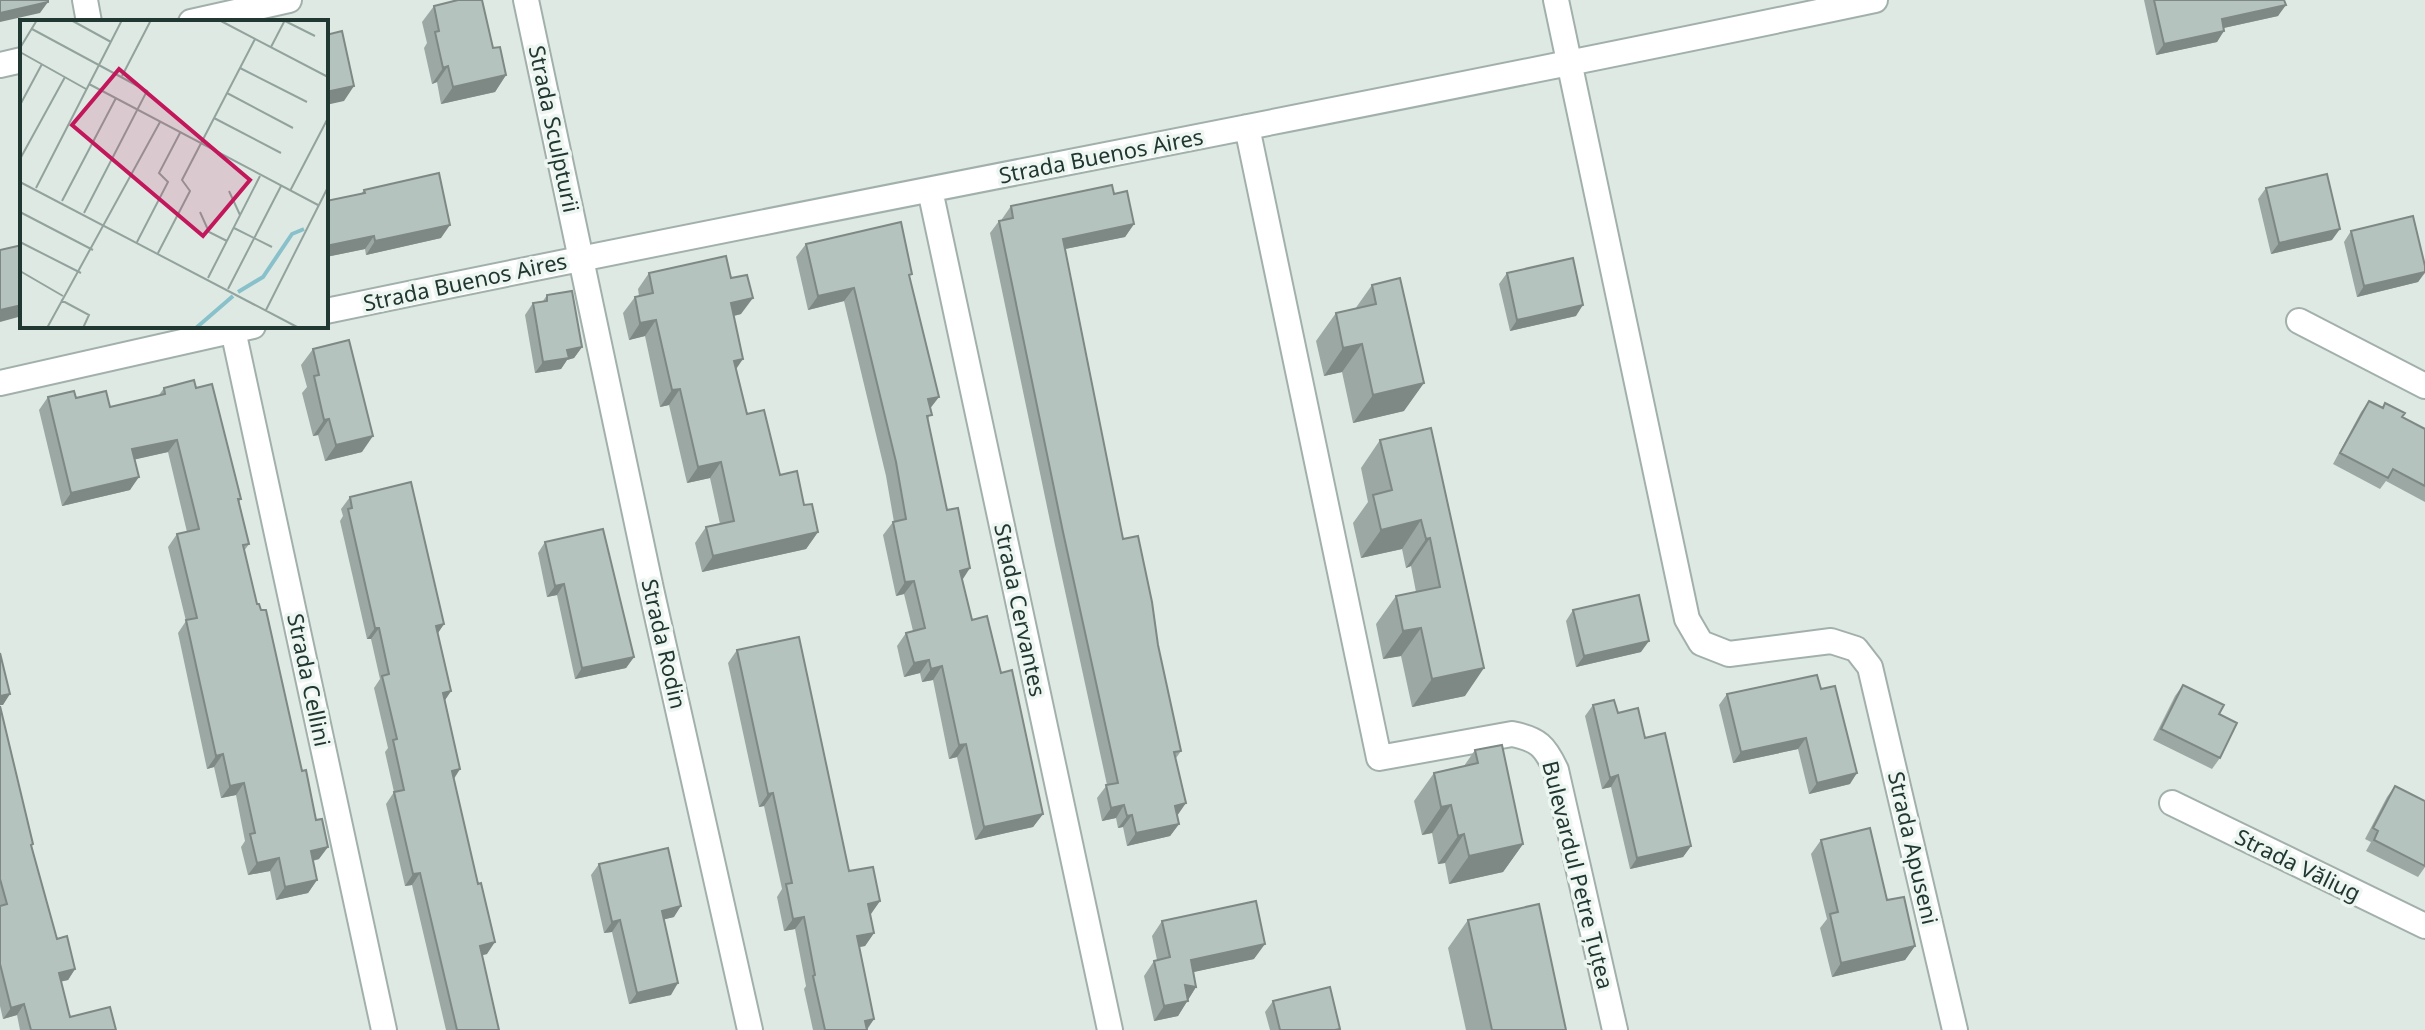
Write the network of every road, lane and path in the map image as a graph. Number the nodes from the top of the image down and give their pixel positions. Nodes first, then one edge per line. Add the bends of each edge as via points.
1 (85, 0) edge
2 (289, 0) edge
3 (526, 0) edge
4 (1556, 0) edge
5 (1875, 0) edge
6 (89, 20) edge
7 (200, 20) edge
8 (20, 60) edge
9 (1571, 64) junction
10 (0, 65) edge
11 (1247, 127) junction
12 (930, 190) junction
13 (582, 257) junction
14 (328, 311) edge
15 (2299, 321) dead end
16 (243, 328) edge
17 (0, 383) edge
18 (2425, 386) edge
19 (2172, 803) dead end
20 (2425, 926) edge
21 (384, 1030) edge
22 (750, 1030) edge
23 (1110, 1030) edge
24 (1615, 1030) edge
25 (1955, 1030) edge

1 - 6 street
2 - 7 street
3 - 13 street, Strada Sculpturii
4 - 9 street
5 - 9 street, Strada Buenos Aires
8 - 10 street
9 - 11 street, Strada Buenos Aires
9 - 25 street, Strada Apuseni via 1687,619 1701,643 1729,654 1831,641 1856,649 1870,667
11 - 12 street, Strada Buenos Aires
11 - 24 street, Bulevardul Petre Țuțea via 1379,758 1512,734 1529,737 1547,750 1556,770
12 - 13 street, Strada Buenos Aires
12 - 23 street, Strada Cervantes
13 - 14 street, Strada Buenos Aires
13 - 22 street, Strada Rodin
15 - 18 street
16 - 17 street
16 - 21 street, Strada Cellini
19 - 20 street, Strada Văliug

